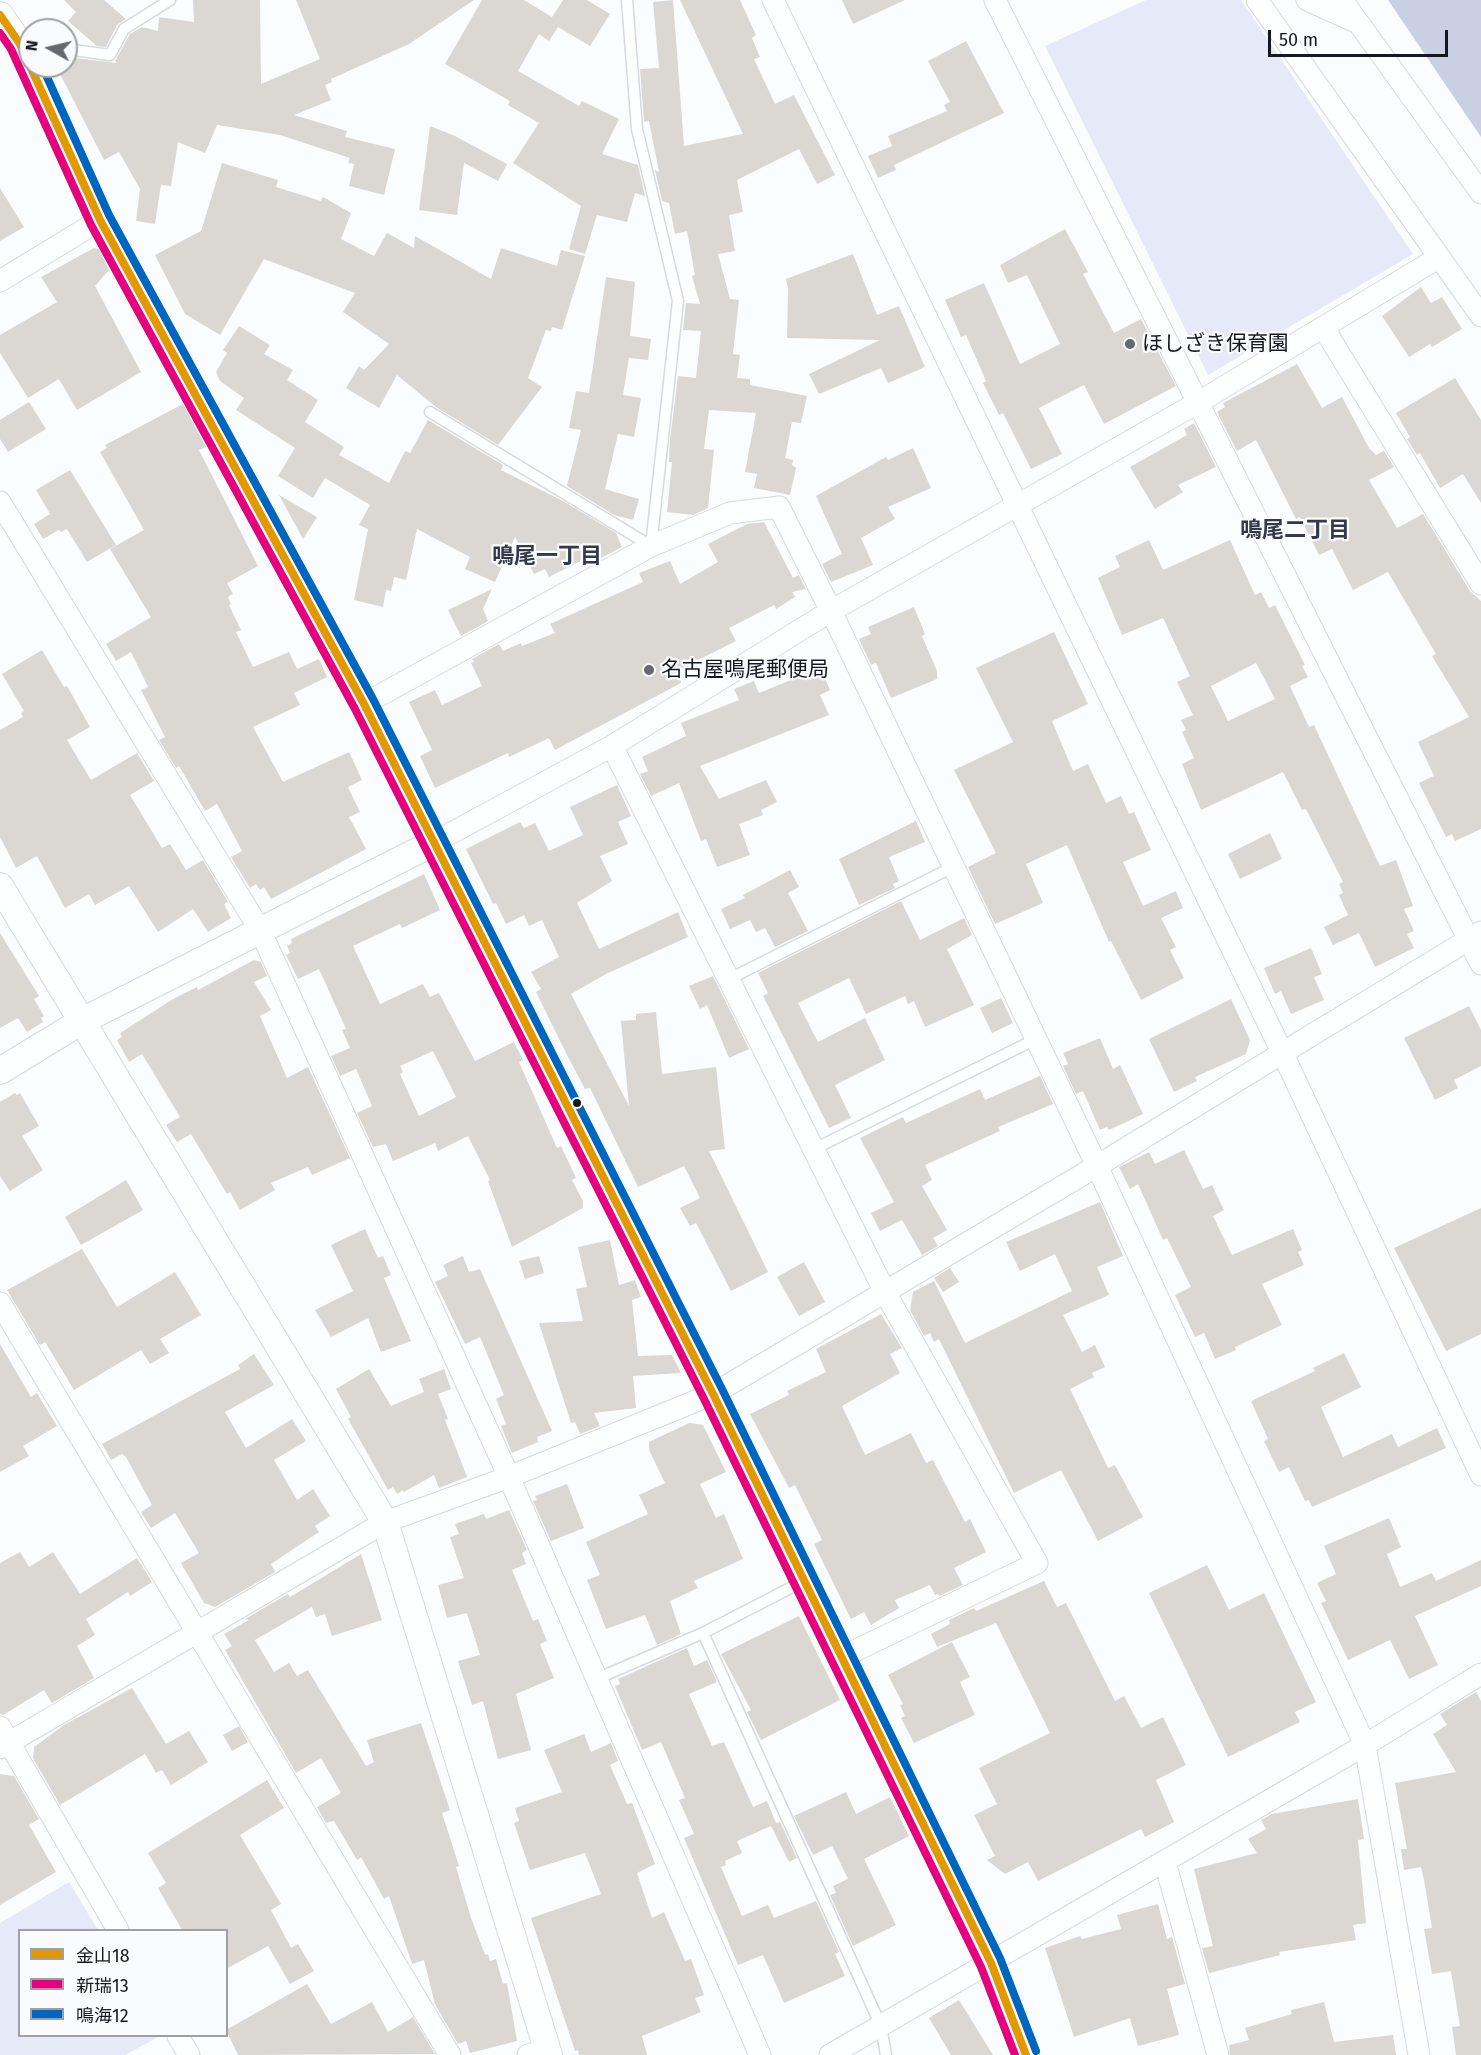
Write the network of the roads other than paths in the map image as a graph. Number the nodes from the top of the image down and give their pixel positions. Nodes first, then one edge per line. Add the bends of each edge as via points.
1 (170, 0) edge
2 (627, 0) edge
3 (773, 0) edge
4 (995, 0) edge
5 (1257, 0) edge
6 (1307, 0) edge
7 (1342, 0) edge
8 (0, 15) edge
9 (1357, 22) junction
10 (18, 36) edge
11 (78, 51) edge
12 (39, 78) edge
13 (1481, 193) edge
14 (100, 220) junction
15 (1438, 258) junction
16 (0, 281) edge
17 (1481, 316) edge
18 (1323, 327) junction
19 (1198, 402) junction
20 (430, 412) dead end
21 (0, 502) edge
22 (1016, 506) junction
23 (651, 546) junction
24 (1481, 584) edge
25 (831, 611) junction
26 (364, 704) junction
27 (612, 746) junction
28 (433, 843) junction
29 (954, 867) junction
30 (0, 886) edge
31 (260, 930) junction
32 (1474, 936) edge
33 (1481, 964) edge
34 (729, 979) junction
35 (82, 1021) junction
36 (1036, 1039) junction
37 (1282, 1052) junction
38 (0, 1071) edge
39 (814, 1149) junction
40 (1097, 1166) junction
41 (885, 1292) junction
42 (0, 1303) edge
43 (713, 1394) junction
44 (1481, 1475) edge
45 (509, 1477) junction
46 (385, 1522) junction
47 (804, 1580) junction
48 (196, 1631) junction
49 (703, 1633) junction
50 (842, 1657) junction
51 (1481, 1674) edge
52 (596, 1679) junction
53 (3, 1739) edge
54 (1365, 1745) junction
55 (1165, 1862) junction
56 (117, 1929) edge
57 (991, 1963) junction
58 (881, 2026) junction
59 (179, 2037) edge
60 (541, 2053) edge
61 (189, 2055) edge
62 (450, 2055) edge
63 (760, 2055) edge
64 (830, 2055) edge
65 (886, 2055) edge
66 (1026, 2055) edge
67 (1218, 2055) edge
68 (1419, 2055) edge

1 - 11 lane via 124,29 110,55
2 - 23 lane via 637,129 678,301
3 - 22 street
4 - 19 street
5 - 15 street
6 - 9 street
7 - 9 street
8 - 10 street
9 - 13 street
12 - 14 street
14 - 16 street
14 - 26 street
15 - 17 street
15 - 18 street
18 - 19 street
18 - 24 street
19 - 22 street
19 - 32 street
20 - 23 lane
21 - 31 street
22 - 25 street
22 - 37 street
23 - 25 street via 730,513 779,507
23 - 26 street
25 - 27 street
25 - 29 street
26 - 28 street
27 - 28 street
27 - 34 street
28 - 31 street
28 - 43 street
29 - 34 lane
29 - 36 street
30 - 35 street
31 - 35 street
31 - 45 street
32 - 33 street
32 - 37 street
34 - 39 street
35 - 38 street
35 - 46 street
36 - 39 lane
36 - 40 street
37 - 40 street
37 - 44 street
39 - 41 street
40 - 41 street
40 - 54 street
41 - 43 street
41 - 50 street via 1037,1563
42 - 48 street
43 - 45 street
43 - 47 street
45 - 46 street
45 - 52 street
46 - 48 street
46 - 60 street
47 - 49 lane
47 - 50 street
48 - 53 street
48 - 62 street
49 - 52 lane
49 - 58 lane
50 - 57 street
51 - 54 street
52 - 63 street
53 - 56 street
54 - 55 street
54 - 68 street
55 - 57 street
55 - 67 street
57 - 58 street
57 - 66 street
58 - 64 street
58 - 65 lane
59 - 61 street

